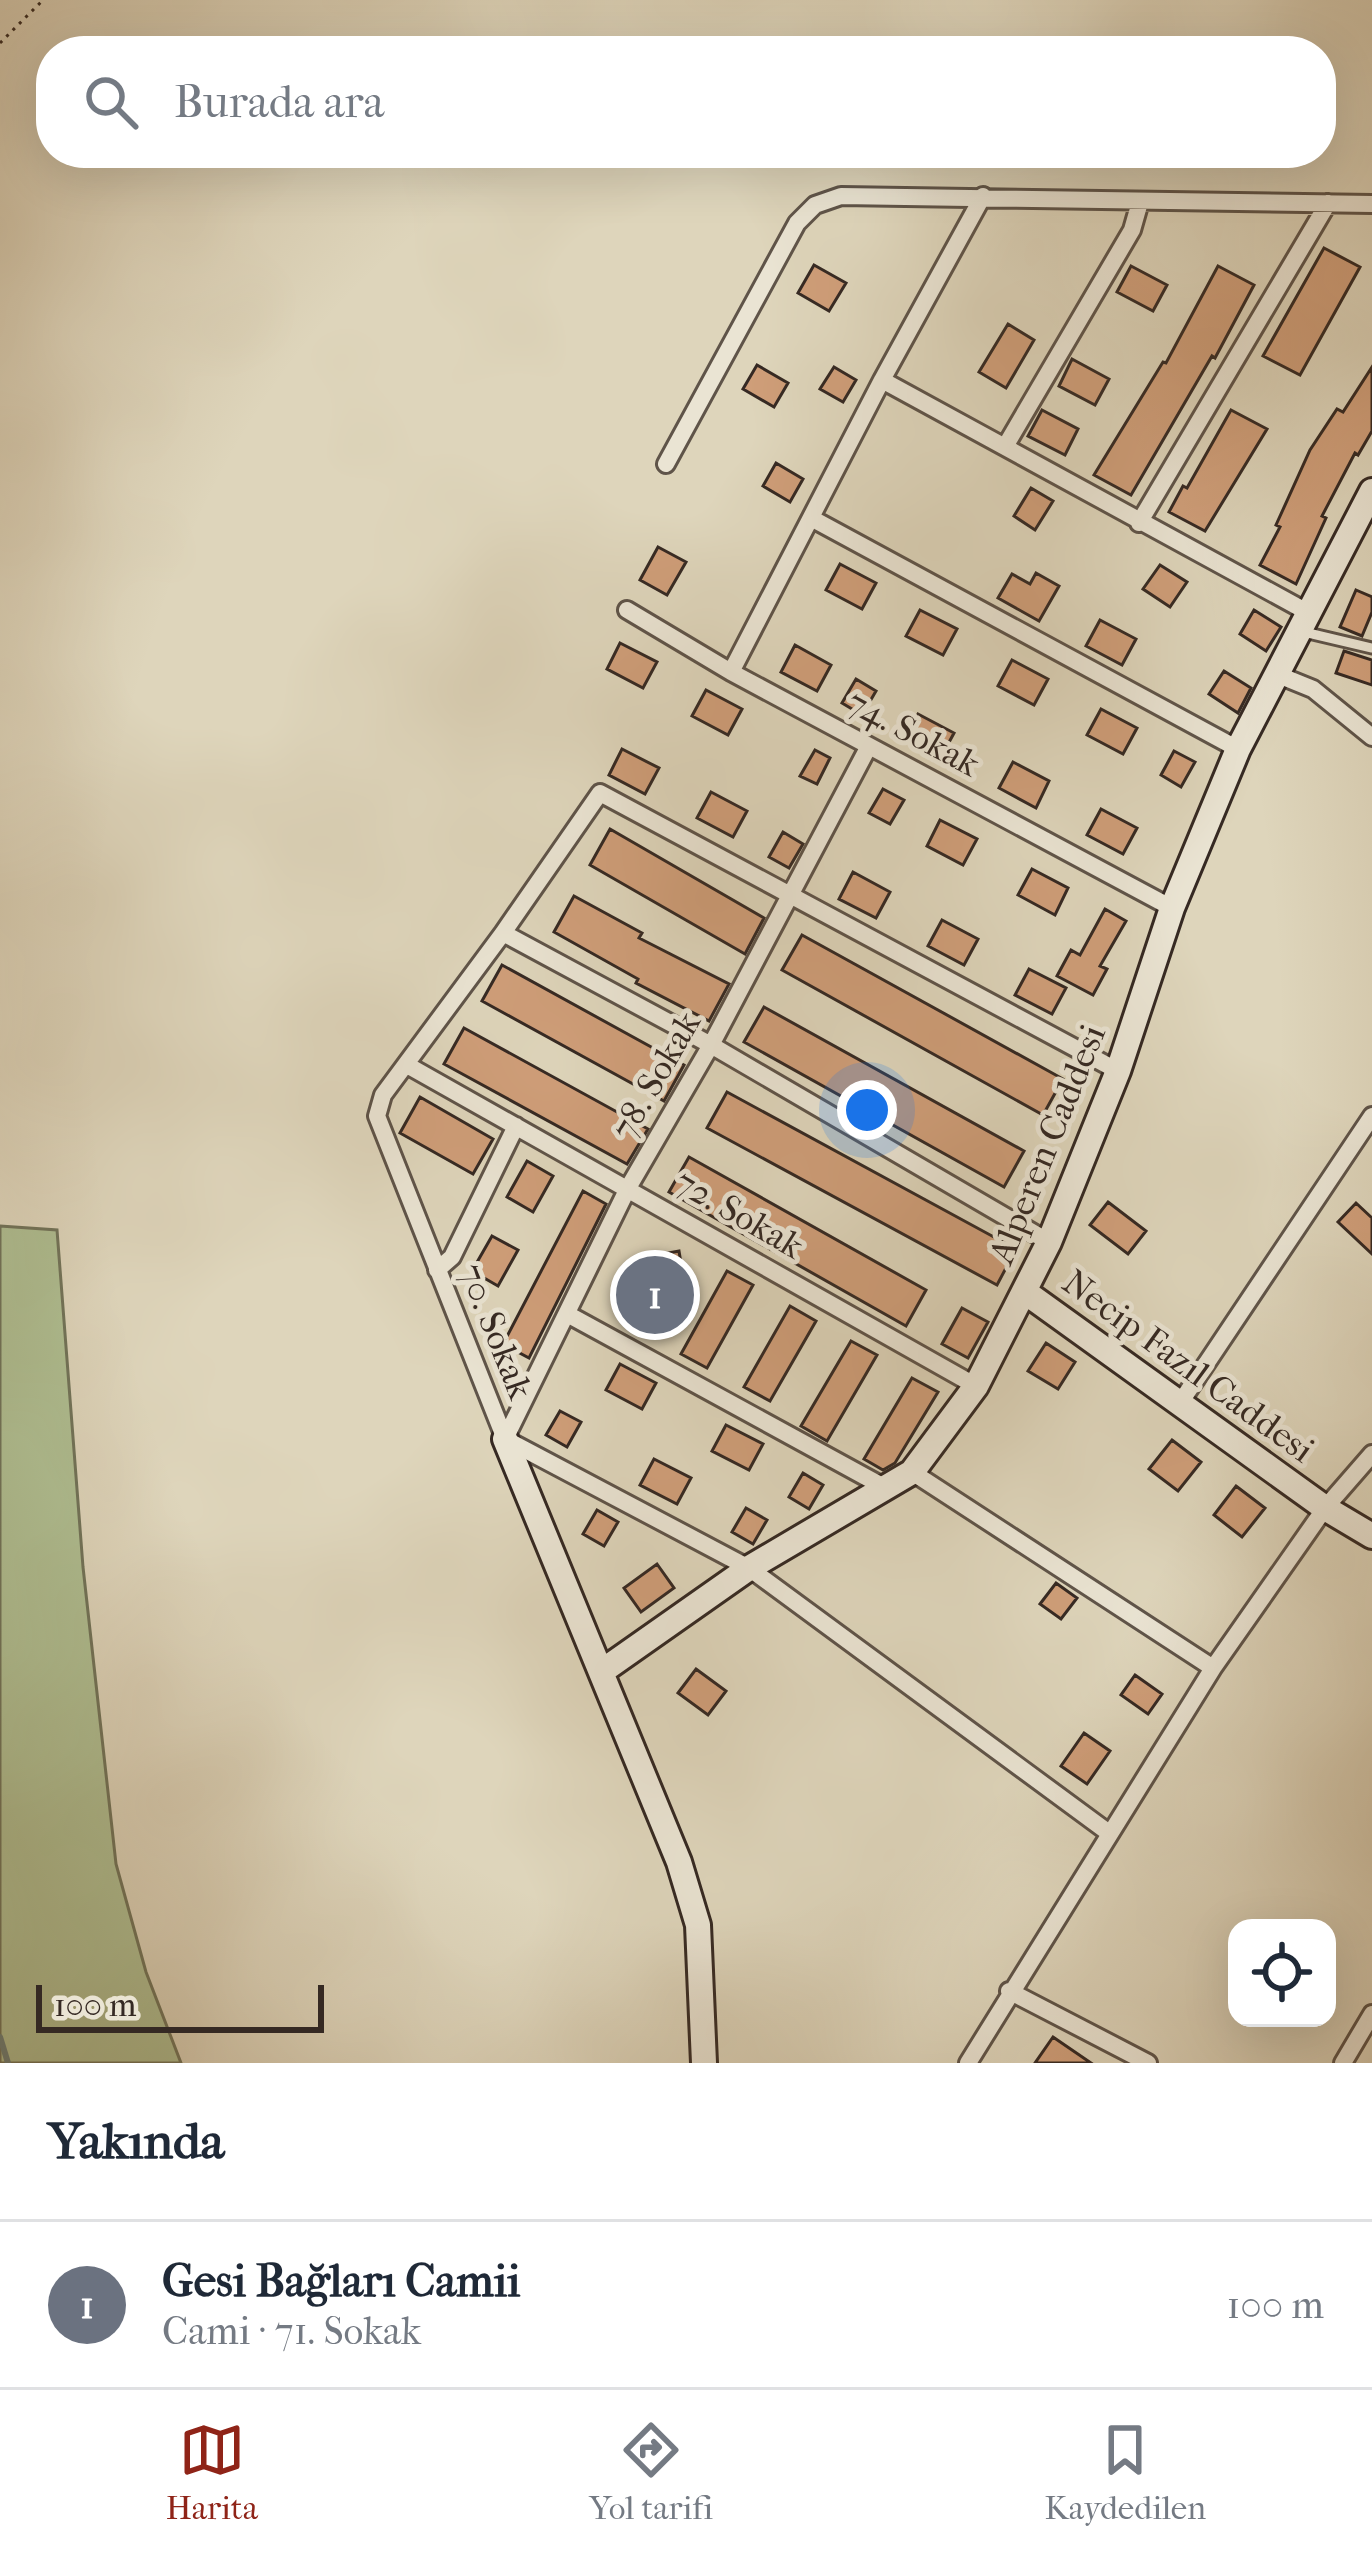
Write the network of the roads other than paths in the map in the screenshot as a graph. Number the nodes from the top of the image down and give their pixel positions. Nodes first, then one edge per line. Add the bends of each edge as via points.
1 (982, 196) junction
2 (1140, 202) junction
3 (1328, 203) junction
4 (1372, 204) edge
5 (882, 380) junction
6 (1006, 445) junction
7 (666, 464) dead end
8 (1372, 493) edge
9 (811, 518) junction
10 (1139, 523) junction
11 (627, 610) dead end
12 (1304, 622) junction
13 (1372, 648) edge
14 (731, 672) junction
15 (1276, 674) junction
16 (1372, 737) edge
17 (869, 746) junction
18 (1238, 749) junction
19 (791, 894) junction
20 (1172, 908) junction
21 (502, 933) junction
22 (712, 1046) junction
23 (407, 1065) junction
24 (1118, 1071) junction
25 (1372, 1116) edge
26 (516, 1126) junction
27 (628, 1188) junction
28 (1049, 1241) junction
29 (437, 1270) junction
30 (1025, 1292) junction
31 (569, 1316) junction
32 (976, 1386) junction
33 (1180, 1403) junction
34 (505, 1439) junction
35 (1372, 1454) edge
36 (912, 1472) junction
37 (884, 1487) junction
38 (1325, 1508) junction
39 (1372, 1536) edge
40 (749, 1568) junction
41 (1213, 1668) junction
42 (601, 1672) junction
43 (1109, 1833) junction
44 (1009, 1991) junction
45 (1372, 2014) edge
46 (704, 2063) edge
47 (968, 2063) edge
48 (1148, 2063) edge
49 (1343, 2063) edge

1 - 2 street
1 - 5 street
1 - 7 street via 841,196 805,214
2 - 3 street
2 - 6 street via 1132,230
3 - 4 street
3 - 10 street
5 - 6 street
5 - 9 street
6 - 10 street
8 - 12 street, Alperen Caddesi
9 - 14 street
9 - 18 street
10 - 12 street
11 - 14 street, 74. Sokak
12 - 13 lane
12 - 15 street, Alperen Caddesi
14 - 17 street, 74. Sokak
15 - 16 street via 1313,689
15 - 18 street, Alperen Caddesi
17 - 19 street, 78. Sokak
17 - 20 street, 74. Sokak
18 - 20 street, Alperen Caddesi
19 - 21 street via 600,793
19 - 22 street, 78. Sokak
19 - 24 street
20 - 24 street, Alperen Caddesi
21 - 22 street
21 - 23 street
22 - 27 street, 78. Sokak
22 - 28 street
23 - 26 street, 72. Sokak
23 - 29 street, 70. Sokak via 379,1101 378,1124
24 - 28 street, Alperen Caddesi
25 - 33 street
26 - 27 street, 72. Sokak
26 - 29 street via 452,1257
27 - 31 street, 78. Sokak
27 - 32 street, 72. Sokak
28 - 30 street, Alperen Caddesi
29 - 34 street, 70. Sokak
30 - 32 street, Alperen Caddesi
30 - 33 street, Necip Fazıl Caddesi
31 - 34 street, 78. Sokak
31 - 37 street
32 - 36 street, Alperen Caddesi
33 - 38 street, Necip Fazıl Caddesi
34 - 40 street, 70. Sokak
34 - 42 street
35 - 38 street
36 - 37 street, Alperen Caddesi
36 - 41 street
37 - 40 street, Alperen Caddesi
38 - 39 street, Necip Fazıl Caddesi
38 - 41 street
40 - 42 street, Alperen Caddesi
40 - 43 street, 70. Sokak
41 - 43 street
42 - 46 street via 698,1925
43 - 44 street
44 - 47 street
44 - 48 street
45 - 49 street

